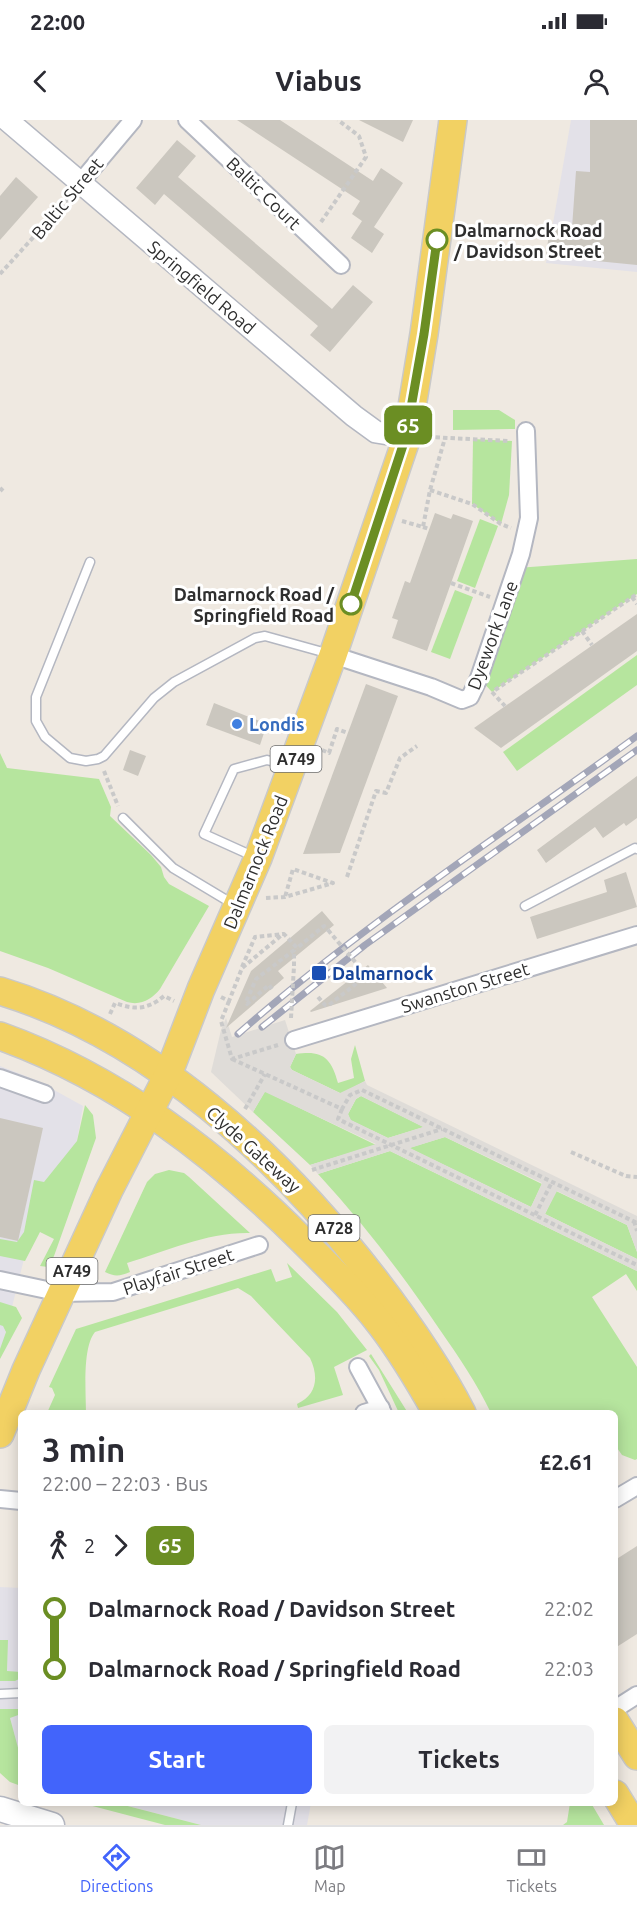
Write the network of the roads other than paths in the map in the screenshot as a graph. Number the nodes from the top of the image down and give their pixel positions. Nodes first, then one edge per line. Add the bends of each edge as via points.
1 (7, 120) edge
2 (133, 120) edge
3 (188, 120) edge
4 (453, 120) edge
5 (80, 183) junction
6 (341, 265) dead end
7 (406, 436) junction
8 (526, 436) road end
9 (90, 562) dead end
10 (333, 655) junction
11 (293, 767) junction
12 (123, 818) road end
13 (637, 849) edge
14 (258, 858) junction
15 (240, 903) junction
16 (525, 906) dead end
17 (637, 934) edge
18 (0, 991) edge
19 (0, 1036) edge
20 (294, 1040) road end
21 (168, 1075) junction
22 (0, 1078) edge
23 (45, 1094) dead end
24 (148, 1110) junction
25 (259, 1245) dead end
26 (0, 1280) edge
27 (61, 1293) junction
28 (358, 1367) dead end
29 (381, 1410) edge
30 (435, 1410) edge
31 (460, 1410) edge
32 (0, 1434) edge
33 (637, 1486) edge
34 (618, 1498) edge
35 (0, 1499) edge
36 (18, 1501) edge
37 (18, 1693) edge
38 (0, 1694) edge
39 (637, 1695) edge
40 (618, 1707) edge
41 (618, 1726) edge
42 (637, 1756) edge
43 (291, 1806) edge
44 (0, 1809) edge
45 (52, 1825) edge
46 (288, 1825) edge

1 - 5 street, Springfield Road
2 - 5 street, Baltic Street
3 - 6 street, Baltic Court
4 - 7 main road, Dalmarnock Road / A749
5 - 7 street, Springfield Road via 354,416 376,432
7 - 10 main road, Dalmarnock Road / A749
8 - 10 street, Dyework Lane via 529,508 521,554 470,697 462,700
9 - 10 lane via 36,697 36,721 45,736 70,758 86,761 104,756 154,698 174,682 251,640 265,636
10 - 11 main road, Dalmarnock Road / A749
11 - 14 main road, Dalmarnock Road / A749
11 - 14 lane via 267,760 234,770 204,834
12 - 15 lane via 173,868
13 - 16 lane
14 - 15 main road, Dalmarnock Road / A749
15 - 21 main road, Dalmarnock Road / A749
17 - 20 street, Swanston Street
18 - 21 main road, Clyde Gateway / A728 via 84,1025
19 - 24 main road, Clyde Gateway / A728 via 106,1083
21 - 24 main road, Dalmarnock Road / A749
21 - 31 main road, Clyde Gateway / A728 via 294,1184 342,1238 399,1312
22 - 23 street
24 - 27 main road, Dalmarnock Road / A749
24 - 30 main road, Clyde Gateway / A728 via 215,1160 322,1260 381,1324
25 - 27 street, Playfair Street via 113,1292
26 - 27 street, Playfair Street
27 - 32 main road, Dalmarnock Road / A749
28 - 29 street
33 - 34 street
35 - 36 street
37 - 38 lane
39 - 40 street
41 - 42 main road
43 - 46 lane
44 - 45 main road

